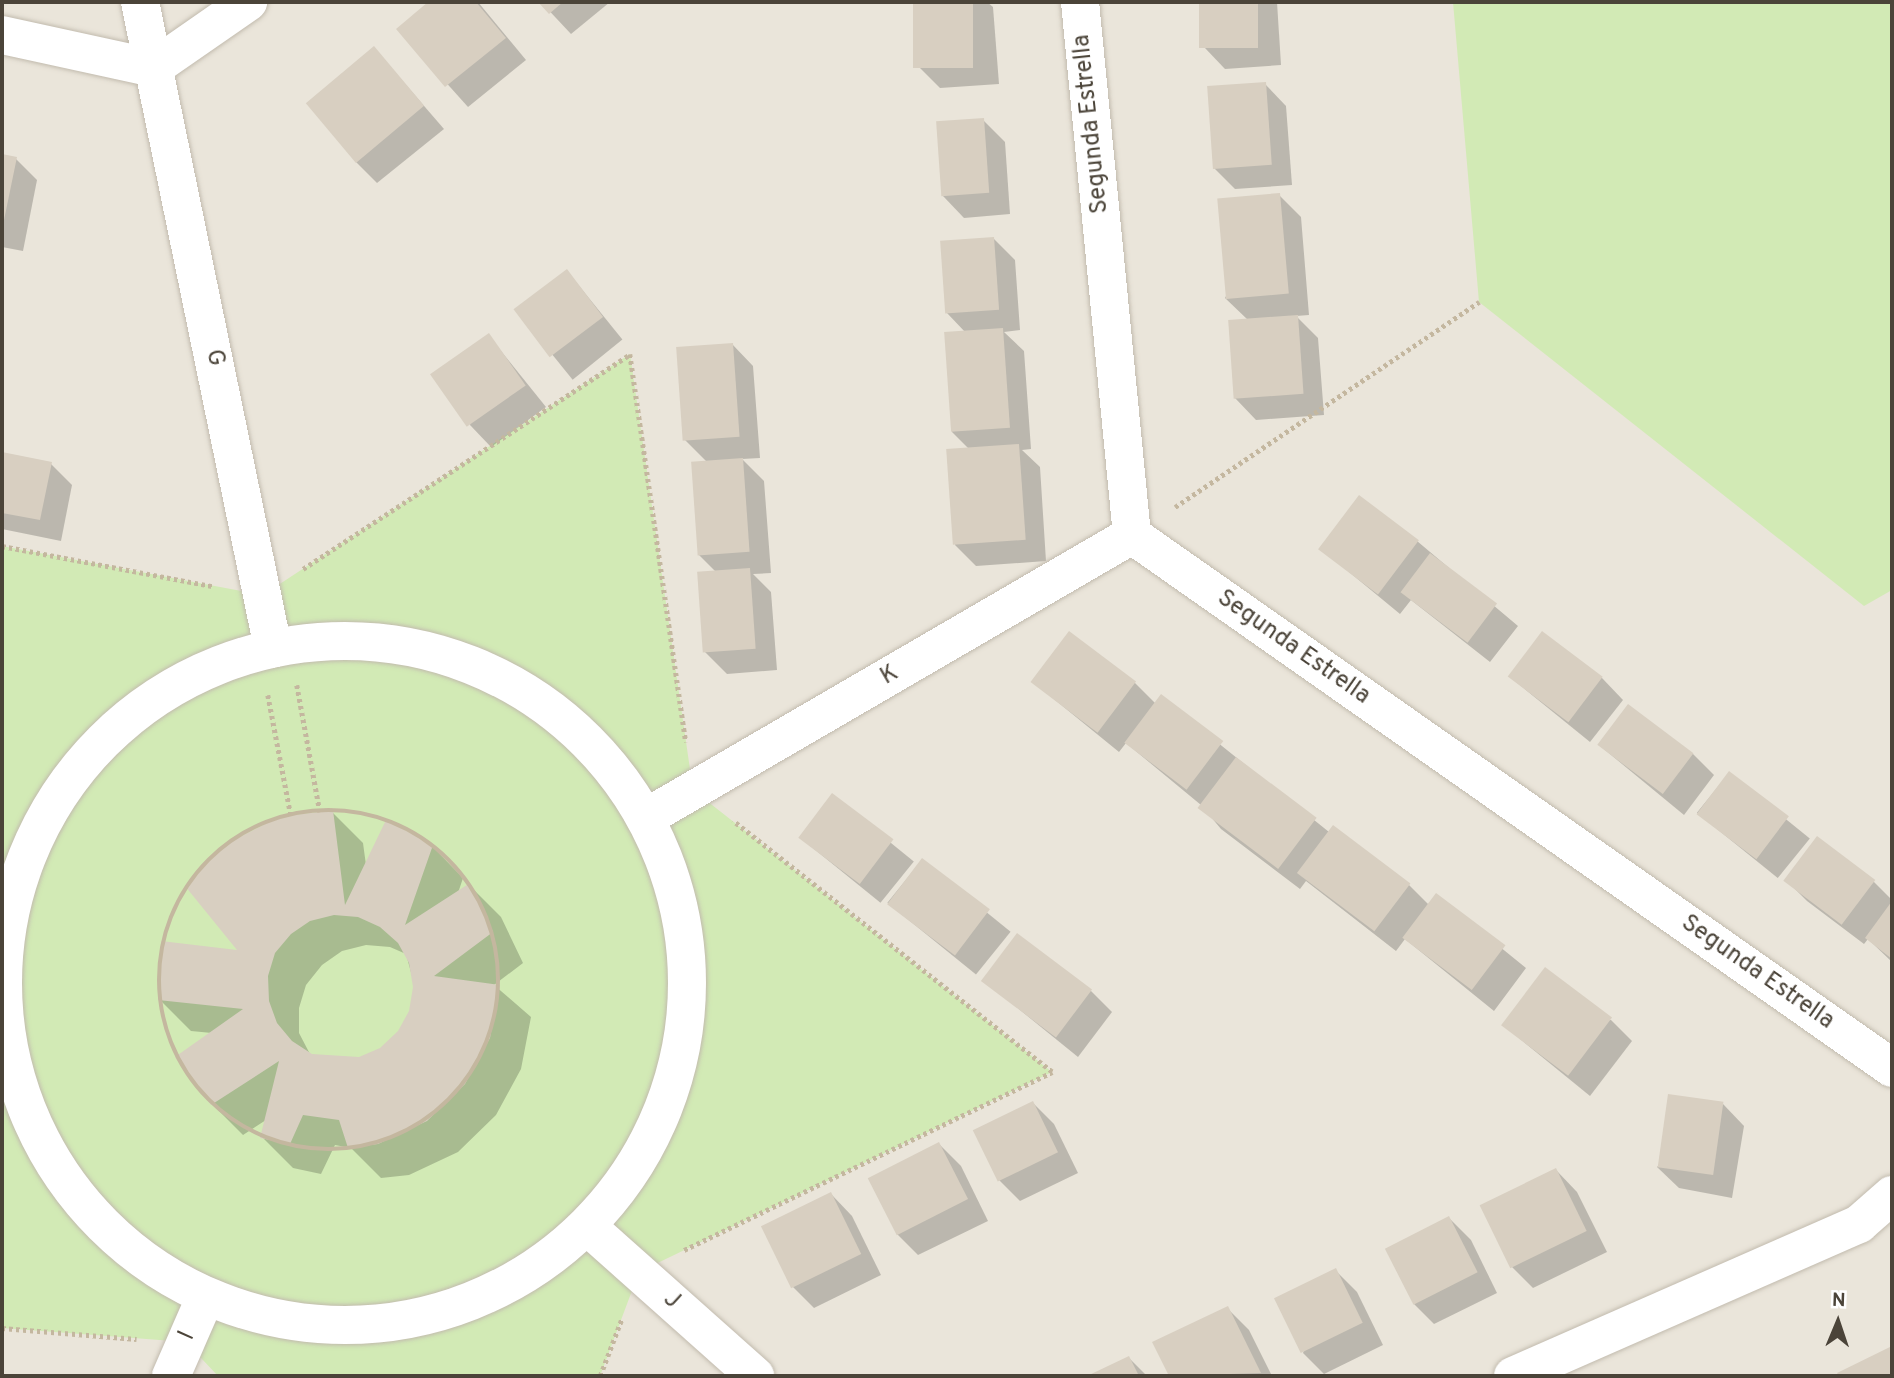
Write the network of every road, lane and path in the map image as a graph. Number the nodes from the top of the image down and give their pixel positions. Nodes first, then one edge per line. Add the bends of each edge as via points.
1 (140, 2) edge
2 (248, 2) edge
3 (1080, 2) edge
4 (2, 36) edge
5 (153, 68) junction
6 (1479, 302) dead end
7 (1132, 535) junction
8 (275, 649) junction
9 (320, 812) junction
10 (292, 816) junction
11 (647, 817) junction
12 (3, 942) edge
13 (1892, 1068) edge
14 (1892, 1195) edge
15 (588, 1227) junction
16 (206, 1296) junction
17 (2, 1328) edge
18 (178, 1359) edge
19 (755, 1376) edge
20 (1513, 1376) edge

1 - 5 street, G
2 - 5 street
3 - 7 street, Segunda Estrella
4 - 5 street
5 - 8 street, G
6 - 7 path
7 - 11 street, K
7 - 13 street, Segunda Estrella
8 - 9 path
8 - 10 path
8 - 11 street via 346,640 419,648 489,671 552,708 605,758
8 - 12 street via 193,675 122,722 64,785 24,859
9 - 10 path
9 - 10 path via 386,820 433,845 470,883 493,932 500,985 490,1038 465,1084 427,1121 378,1144 348,1148 260,1138 211,1105 175,1057 159,1000 161,941 185,886 226,844 279,817
11 - 15 street via 680,899 691,988 678,1075 643,1157
12 - 16 street via 6,1038 16,1086 46,1153 89,1211 142,1260
14 - 20 street via 1859,1224
15 - 16 street via 505,1288 408,1321 305,1324
15 - 19 street, J
16 - 18 street, I
17 - 18 path

